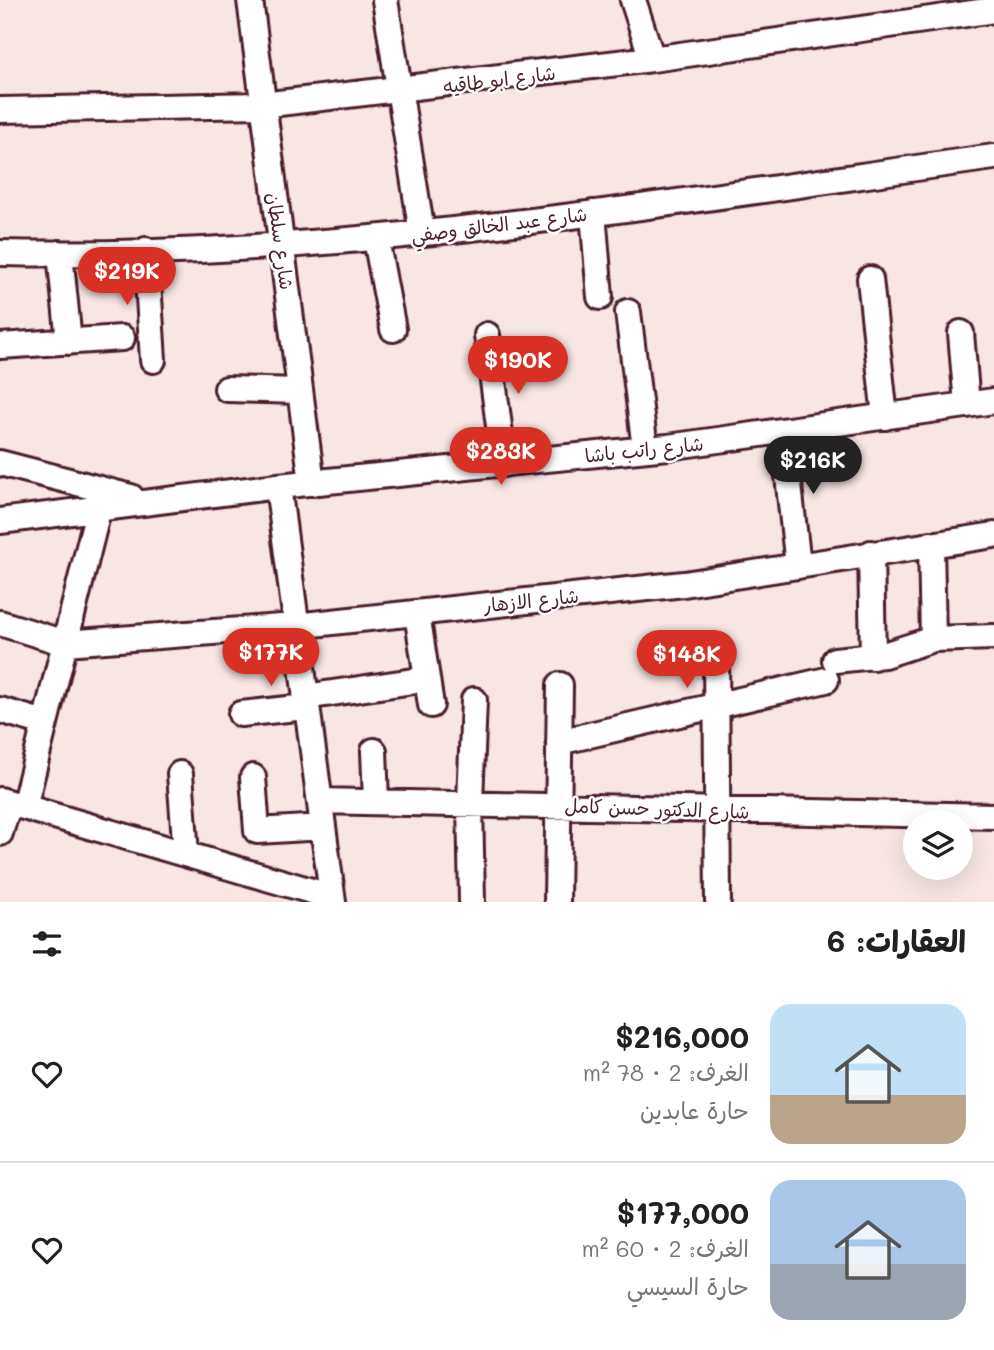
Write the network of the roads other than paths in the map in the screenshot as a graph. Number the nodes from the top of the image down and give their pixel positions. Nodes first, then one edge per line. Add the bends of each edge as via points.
1 (250, 0) edge
2 (385, 0) edge
3 (633, 0) edge
4 (994, 10) edge
5 (907, 11) edge
6 (652, 59) junction
7 (400, 91) junction
8 (262, 105) junction
9 (0, 110) edge
10 (994, 157) edge
11 (593, 214) junction
12 (422, 233) junction
13 (376, 239) junction
14 (282, 247) junction
15 (146, 250) junction
16 (0, 253) edge
17 (60, 253) junction
18 (870, 279) dead end
19 (600, 297) dead end
20 (628, 312) dead end
21 (393, 329) dead end
22 (961, 333) dead end
23 (487, 335) dead end
24 (122, 338) dead end
25 (69, 342) junction
26 (0, 346) edge
27 (153, 360) dead end
28 (227, 389) dead end
29 (300, 391) junction
30 (994, 401) edge
31 (967, 405) junction
32 (885, 417) junction
33 (783, 431) junction
34 (645, 449) junction
35 (0, 463) edge
36 (504, 464) junction
37 (312, 483) junction
38 (278, 486) junction
39 (146, 501) junction
40 (99, 506) junction
41 (0, 521) edge
42 (994, 535) edge
43 (931, 544) junction
44 (871, 554) junction
45 (798, 566) junction
46 (417, 613) junction
47 (0, 623) edge
48 (295, 626) junction
49 (994, 637) edge
50 (933, 639) junction
51 (65, 643) junction
52 (716, 655) dead end
53 (873, 657) junction
54 (427, 679) junction
55 (560, 685) dead end
56 (474, 700) dead end
57 (306, 702) junction
58 (431, 705) dead end
59 (717, 707) junction
60 (0, 709) edge
61 (241, 714) dead end
62 (45, 723) junction
63 (559, 742) junction
64 (374, 751) dead end
65 (180, 774) dead end
66 (253, 777) dead end
67 (320, 801) junction
68 (376, 802) junction
69 (470, 802) junction
70 (11, 803) edge
71 (558, 804) junction
72 (718, 812) junction
73 (994, 816) edge
74 (323, 827) junction
75 (0, 833) edge
76 (186, 854) junction
77 (333, 899) edge
78 (472, 902) edge
79 (557, 902) edge
80 (718, 902) edge

1 - 8 street, شارع سلطان
2 - 7 street
3 - 6 street
4 - 5 street, شارع ابو طاقيه
5 - 6 street, شارع ابو طاقيه
6 - 7 street, شارع ابو طاقيه
7 - 8 street, شارع ابو طاقيه
7 - 12 street
8 - 9 street, شارع ابو طاقيه
8 - 14 street, شارع سلطان
10 - 11 street, شارع عبد الخالق وصفي
11 - 12 street, شارع عبد الخالق وصفي
11 - 19 street
12 - 13 street, شارع عبد الخالق وصفي
13 - 14 street, شارع عبد الخالق وصفي
13 - 21 street
14 - 15 street, شارع عبد الخالق وصفي
14 - 29 street, شارع سلطان
15 - 17 street, شارع عبد الخالق وصفي
15 - 27 street
16 - 17 street, شارع عبد الخالق وصفي
17 - 25 street
18 - 32 street
20 - 34 street
22 - 31 street
23 - 36 street
24 - 25 street
25 - 26 street
28 - 29 street
29 - 37 street, شارع سلطان
30 - 31 street, شارع راتب باشا
31 - 32 street, شارع راتب باشا
32 - 33 street, شارع راتب باشا
33 - 34 street, شارع راتب باشا
33 - 45 street
34 - 36 street, شارع راتب باشا
35 - 39 street
36 - 37 street, شارع راتب باشا
37 - 38 street, شارع راتب باشا
38 - 39 street, شارع راتب باشا
38 - 48 street
39 - 40 street, شارع راتب باشا
40 - 41 street, شارع راتب باشا
40 - 51 street
42 - 43 street, شارع الازهار
43 - 44 street, شارع الازهار
43 - 50 street
44 - 45 street, شارع الازهار
44 - 53 street
45 - 46 street, شارع الازهار via 684,584
46 - 48 street, شارع الازهار
46 - 54 street
47 - 51 street
48 - 51 street, شارع الازهار
48 - 57 street
49 - 50 street
50 - 53 street
51 - 62 street
52 - 59 street
53 - 59 street
54 - 57 street
54 - 58 street
55 - 63 street
56 - 69 street
57 - 61 street
57 - 67 street
59 - 63 street
59 - 72 street
60 - 62 street
62 - 70 street
63 - 71 street
64 - 68 street
65 - 76 street
66 - 74 street via 257,831
67 - 68 street, شارع الدكتور حسن كامل
67 - 74 street
68 - 69 street, شارع الدكتور حسن كامل
69 - 71 street, شارع الدكتور حسن كامل
69 - 78 street
70 - 75 street
70 - 76 street
71 - 72 street, شارع الدكتور حسن كامل
71 - 79 street
72 - 73 street, شارع الدكتور حسن كامل
72 - 80 street
74 - 77 street
76 - 77 street

